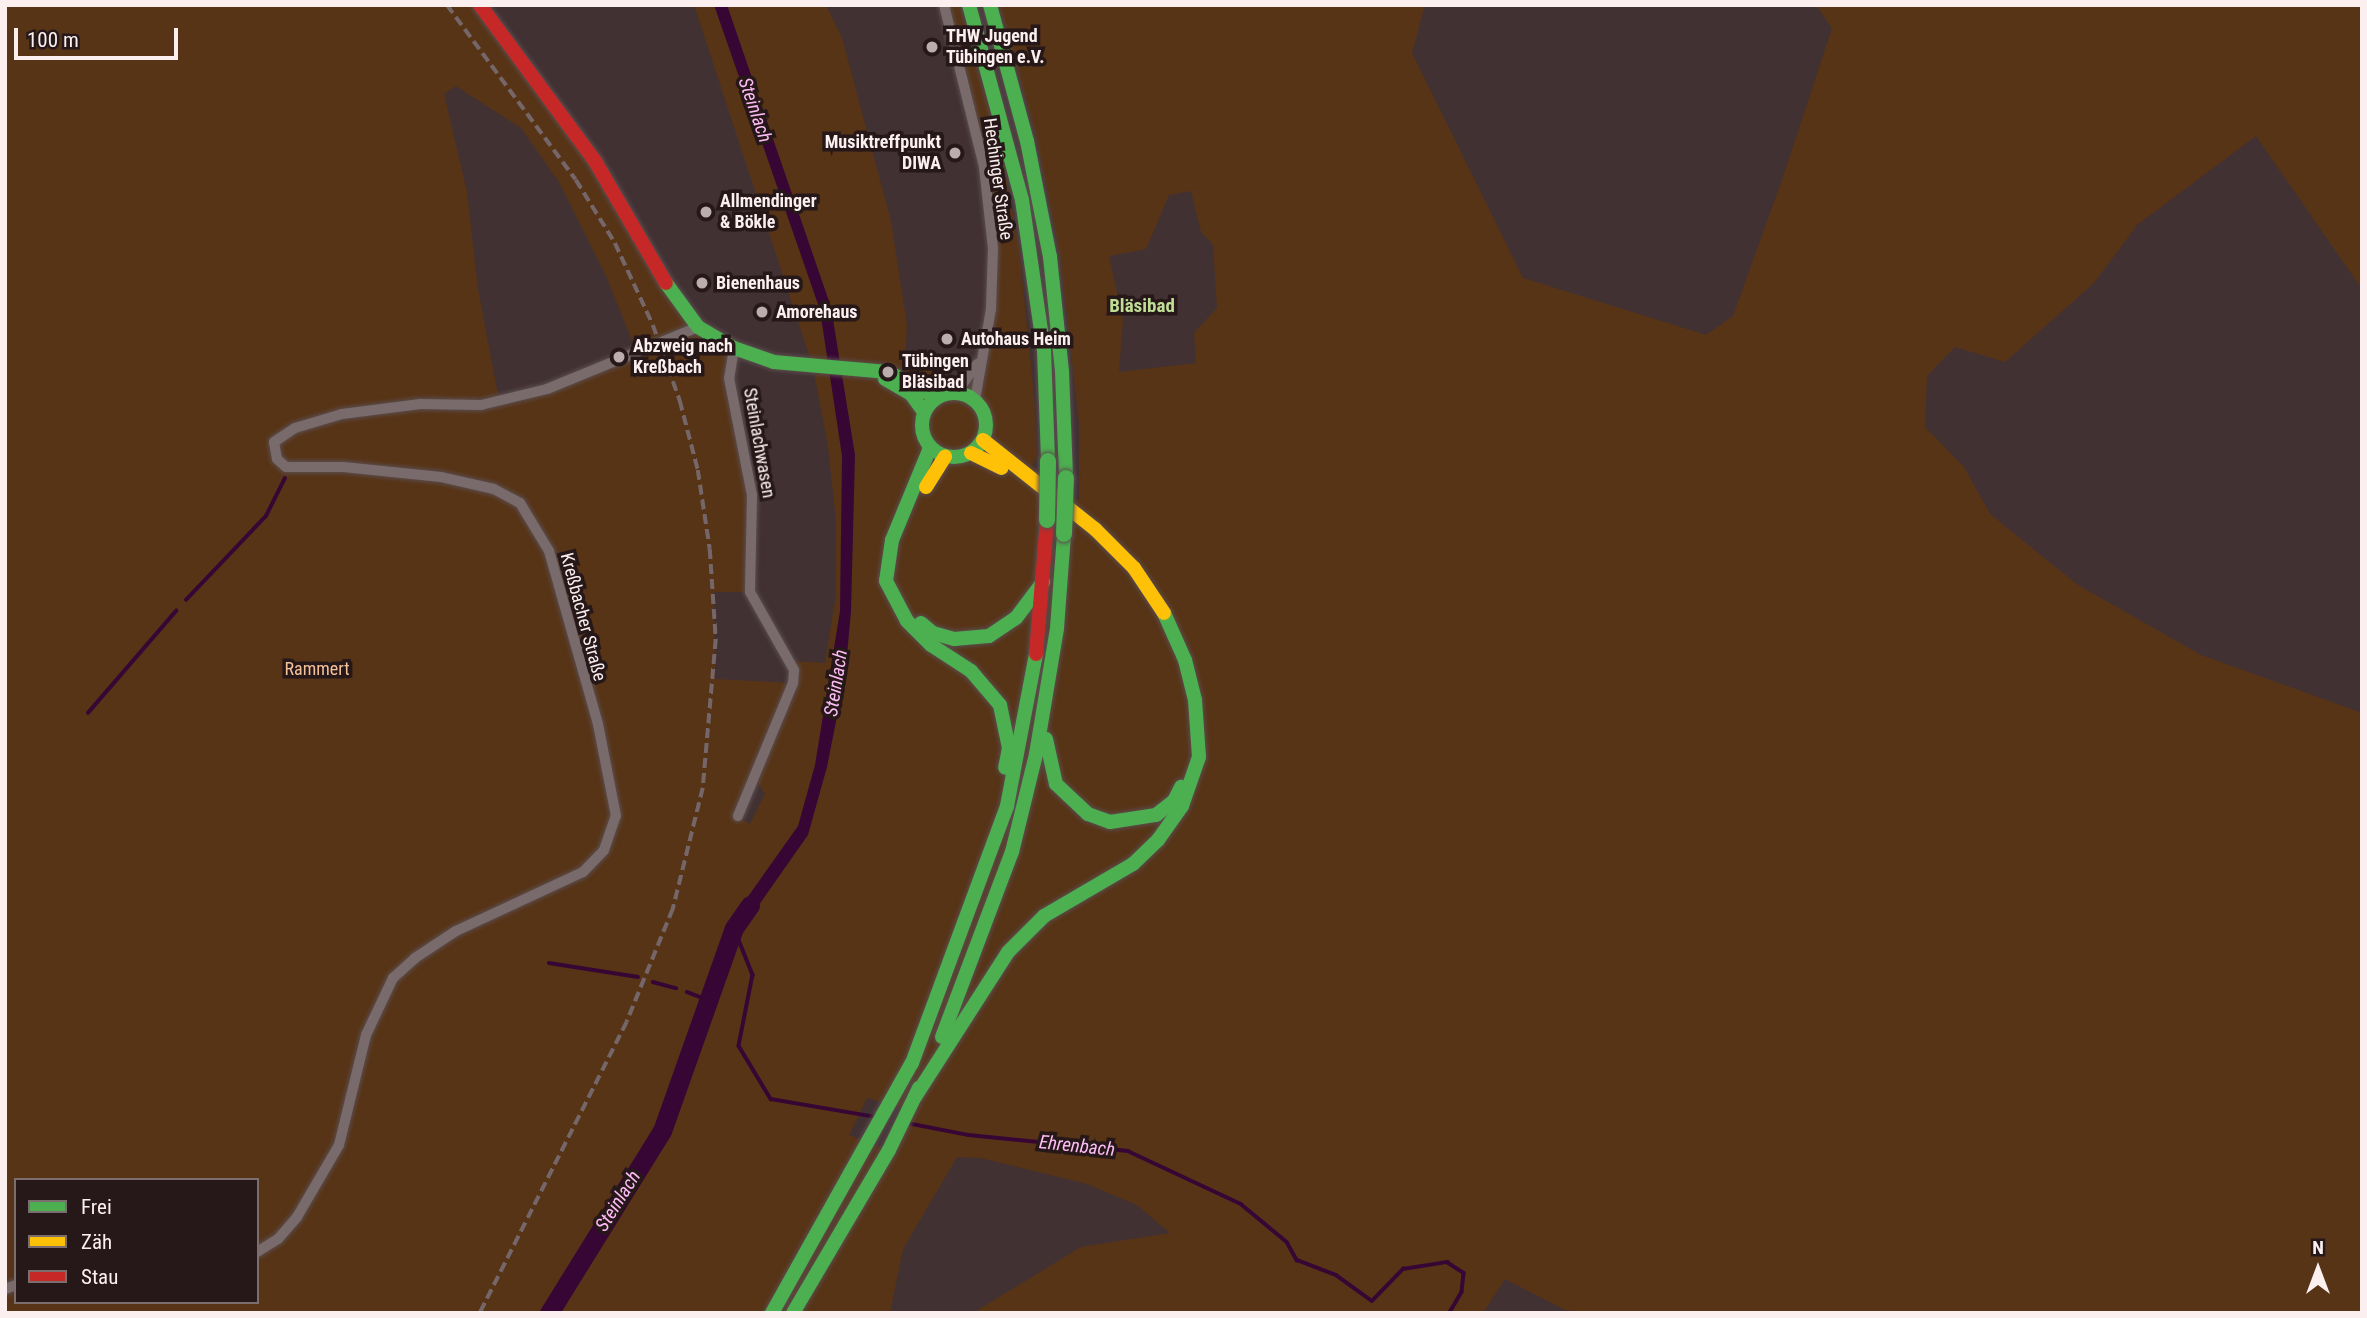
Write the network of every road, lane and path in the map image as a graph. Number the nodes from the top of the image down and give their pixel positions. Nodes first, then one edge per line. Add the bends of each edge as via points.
1 (480, 5) edge
2 (944, 5) edge
3 (969, 5) edge
4 (990, 5) edge
5 (698, 327) junction
6 (734, 348) junction
7 (979, 360) junction
8 (865, 372) junction
9 (956, 393) junction
10 (937, 398) junction
11 (975, 400) junction
12 (924, 412) junction
13 (983, 440) junction
14 (930, 448) junction
15 (971, 453) junction
16 (945, 456) junction
17 (1044, 582) junction
18 (1057, 628) junction
19 (737, 816) dead end
20 (989, 858) junction
21 (912, 1103) junction
22 (259, 1250) edge
23 (772, 1313) edge
24 (793, 1313) edge

1 - 5 main road via 595,161 669,288
2 - 7 street, Hechinger Straße via 984,167 993,248 990,309
3 - 17 main road, bridge via 1002,115 1026,223 1044,350 1048,461
4 - 18 main road, bridge via 1027,141 1060,343 1066,478
5 - 6 main road
5 - 22 street, Kreßbacher Straße via 547,389 481,405 420,404 342,414 295,428 274,442 277,459 286,467 344,467 441,477 494,489 520,503 549,551 598,724 616,816 604,850 583,872 456,931 393,978 366,1035 339,1145 297,1217
6 - 8 main road via 775,362
6 - 19 street, Steinlachwasen via 729,378 752,495 750,592 794,670 793,683
7 - 9 street, Hechinger Straße
7 - 11 street, Hechinger Straße
8 - 10 main road via 900,375
8 - 12 main road via 906,390
9 - 10 main road
9 - 11 main road
10 - 12 main road
11 - 13 main road via 986,418
12 - 14 main road via 922,433
13 - 15 main road
13 - 21 main road via 1095,529 1134,568 1165,614 1185,660 1195,700 1199,757 1182,806 1158,840 1133,864 1044,916 1008,952
14 - 16 main road
14 - 20 main road via 892,540 886,581 907,621 931,645 971,671 1000,705 1009,748
15 - 16 main road
15 - 18 main road via 1004,469 1095,539 1131,576 1158,614 1186,685 1191,722 1186,777 1174,801 1156,815 1110,822 1088,814 1056,783 1046,740 1058,672
16 - 17 main road via 895,559 900,597 912,615 933,633 954,639 980,638 1010,623
17 - 20 main road via 1020,752
18 - 21 main road via 1037,754 1012,852 971,970
20 - 23 main road via 927,1026 890,1104
21 - 24 main road

